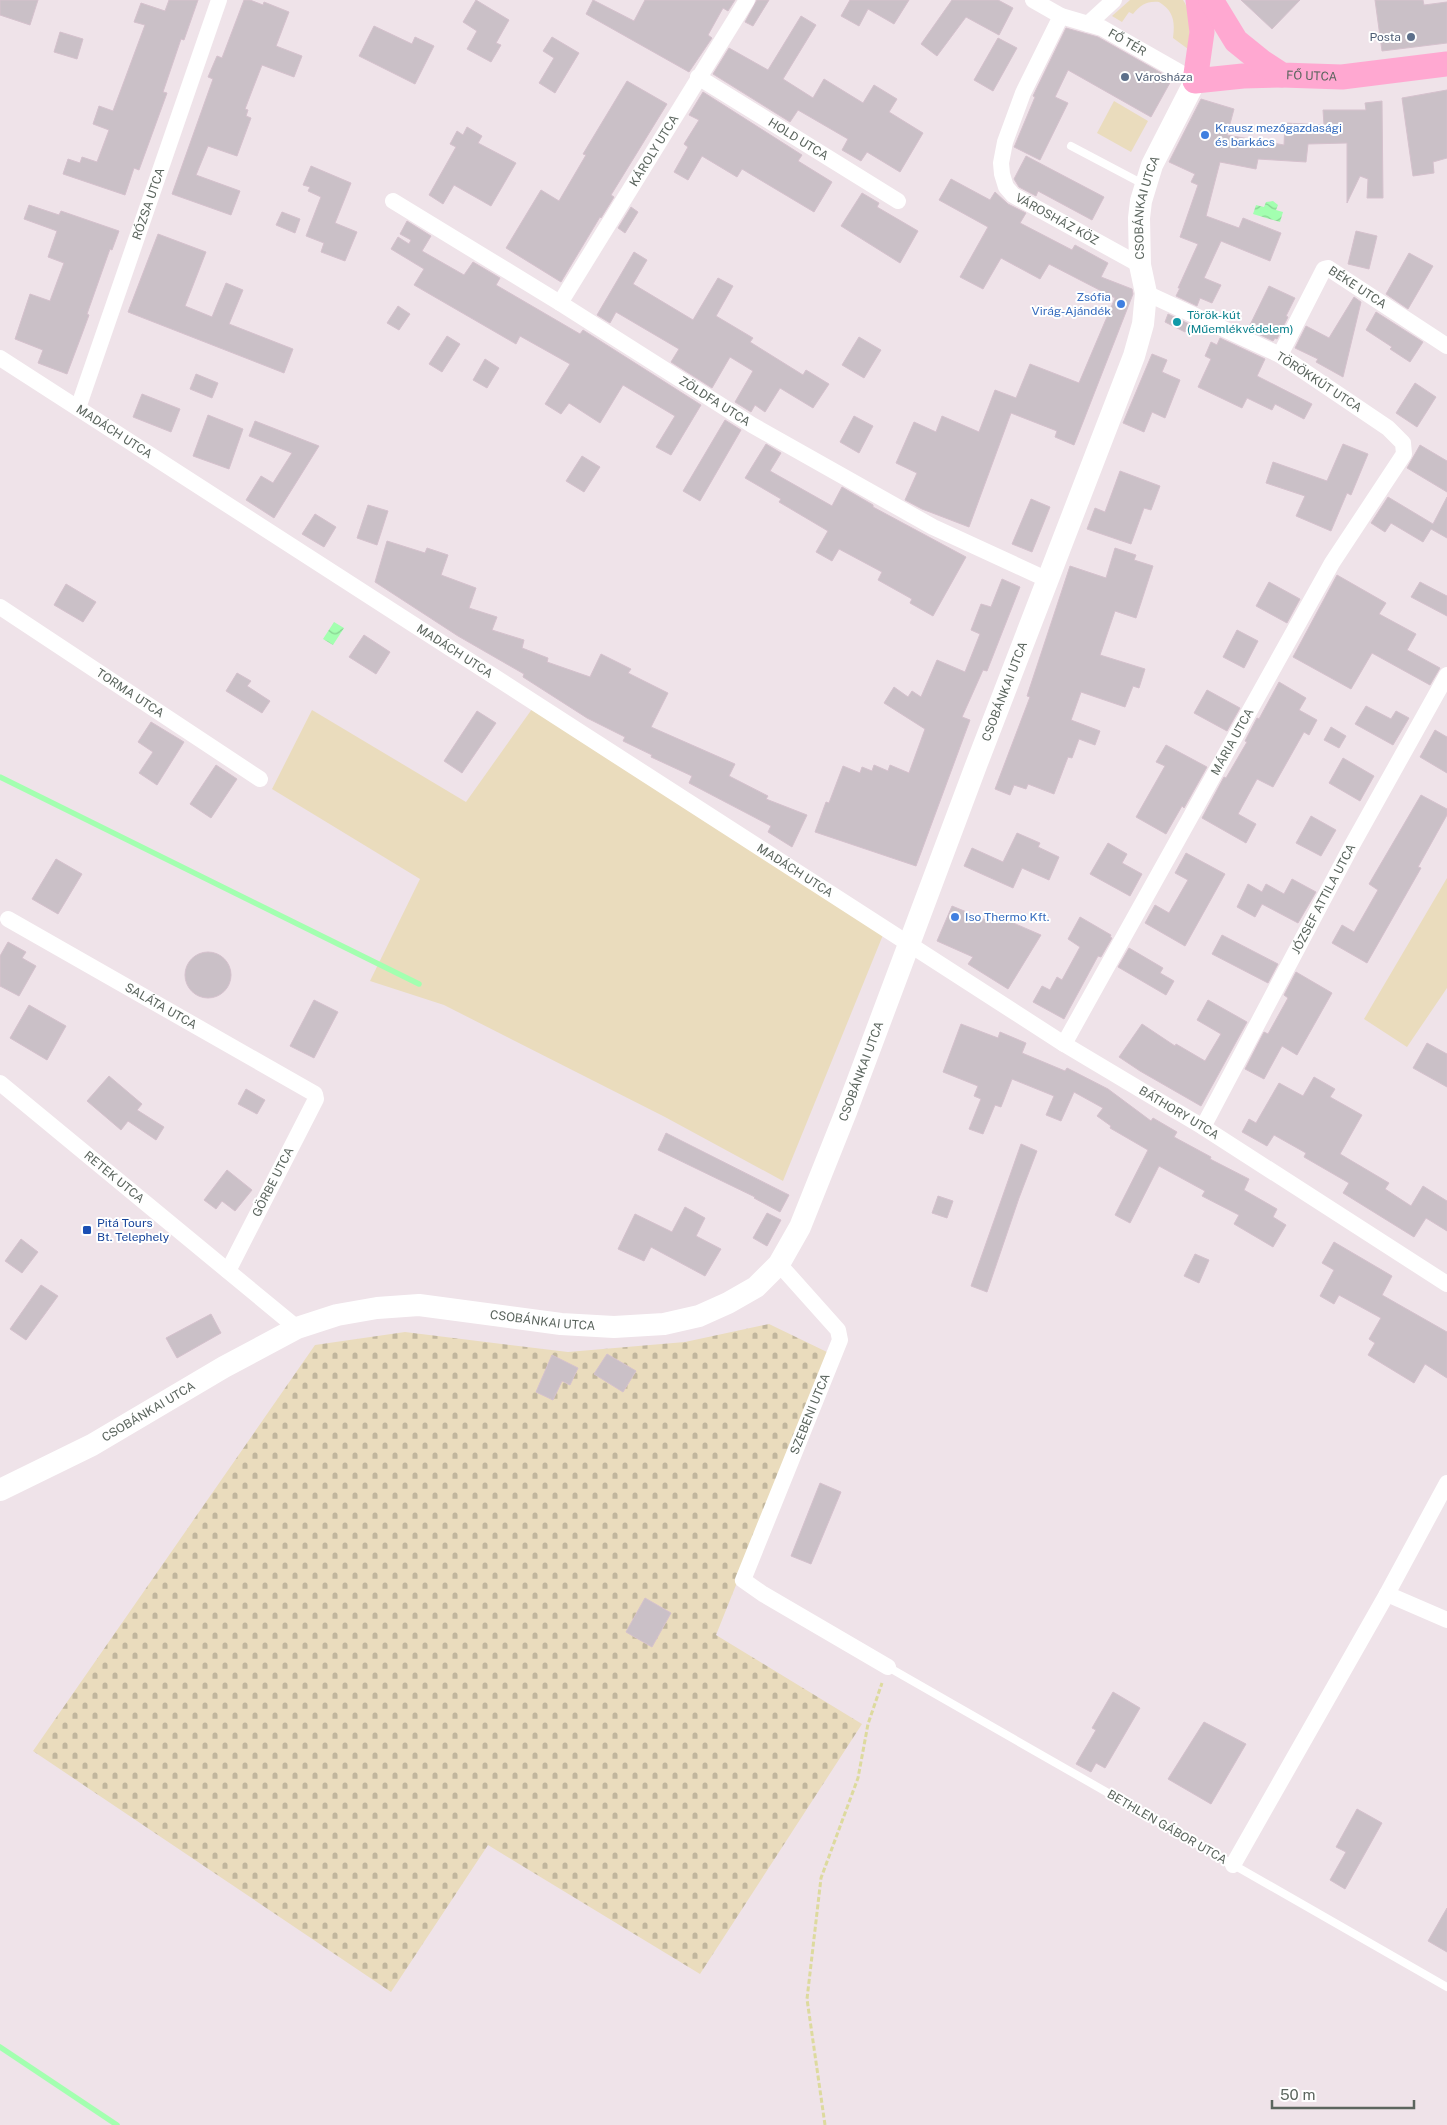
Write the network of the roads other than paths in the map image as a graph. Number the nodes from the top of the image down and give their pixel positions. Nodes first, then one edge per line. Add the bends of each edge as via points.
1 (219, 0) edge
2 (747, 0) edge
3 (1033, 0) edge
4 (1114, 0) edge
5 (1198, 0) edge
6 (1210, 0) edge
7 (1061, 16) junction
8 (1088, 24) junction
9 (1236, 41) junction
10 (1447, 64) edge
11 (1282, 75) junction
12 (698, 77) junction
13 (1200, 77) junction
14 (1071, 146) dead end
15 (1145, 185) junction
16 (393, 201) dead end
17 (898, 201) dead end
18 (1140, 265) junction
19 (1146, 293) junction
20 (560, 303) junction
21 (1447, 346) edge
22 (1280, 355) junction
23 (0, 358) edge
24 (78, 408) junction
25 (1403, 443) joint
26 (1048, 580) junction
27 (0, 607) edge
28 (1447, 675) edge
29 (260, 779) dead end
30 (8, 919) dead end
31 (909, 944) junction
32 (1064, 1044) junction
33 (0, 1084) edge
34 (315, 1094) joint
35 (1203, 1127) junction
36 (779, 1264) junction
37 (228, 1270) junction
38 (1447, 1284) edge
39 (298, 1328) junction
40 (1447, 1483) edge
41 (0, 1490) edge
42 (1387, 1594) junction
43 (1447, 1620) edge
44 (888, 1667) joint
45 (1233, 1865) junction
46 (1447, 1987) edge

1 - 24 street, RÓZSA UTCA
2 - 12 street, KÁROLY UTCA
3 - 7 street
4 - 8 street, FŐ TÉR
5 - 13 main road via 1202,25
6 - 9 main road, FŐ UTCA
7 - 8 street
7 - 18 street, VÁROSHÁZ KÖZ via 1023,93 1005,142 1001,163 1006,187 1019,199
8 - 13 street, FŐ TÉR
9 - 11 main road, FŐ UTCA
9 - 13 main road via 1220,72
10 - 11 main road, FŐ UTCA via 1342,77
11 - 13 main road
12 - 17 street, HOLD UTCA
12 - 20 street, KÁROLY UTCA
13 - 15 main road, CSOBÁNKAI UTCA via 1152,165
14 - 15 lane
15 - 18 main road, CSOBÁNKAI UTCA via 1139,218
16 - 20 street, ZÖLDFA UTCA
18 - 19 main road, CSOBÁNKAI UTCA
19 - 22 street, TÖRÖKKÚT UTCA
19 - 26 main road, CSOBÁNKAI UTCA via 1143,324 1134,356
20 - 26 street, ZÖLDFA UTCA via 752,425 933,527
21 - 22 street, BÉKE UTCA via 1328,268 1324,269
22 - 25 street, TÖRÖKKÚT UTCA via 1388,428
23 - 24 street, MADÁCH UTCA
24 - 31 street, MADÁCH UTCA
25 - 32 street, MÁRIA UTCA via 1404,454 1332,563
26 - 31 main road, CSOBÁNKAI UTCA
27 - 29 street, TORMA UTCA
28 - 35 street, JÓZSEF ATTILA UTCA via 1351,847
30 - 34 street, SALÁTA UTCA
31 - 32 street, BÁTHORY UTCA
31 - 36 main road, CSOBÁNKAI UTCA via 816,1189
32 - 35 street, BÁTHORY UTCA
33 - 37 street, RETEK UTCA
34 - 37 street, GÖRBE UTCA via 316,1099
35 - 38 street, BÁTHORY UTCA
36 - 39 main road, CSOBÁNKAI UTCA via 756,1287 728,1303 698,1316 664,1324 614,1328 561,1324 419,1305 345,1313
36 - 44 street, SZEBENI UTCA via 838,1330 840,1340 742,1580
37 - 39 street, RETEK UTCA
39 - 41 main road, CSOBÁNKAI UTCA via 224,1367 92,1445
40 - 42 street
42 - 43 street
42 - 45 street
44 - 45 lane, BETHLEN GÁBOR UTCA
45 - 46 lane, BETHLEN GÁBOR UTCA

